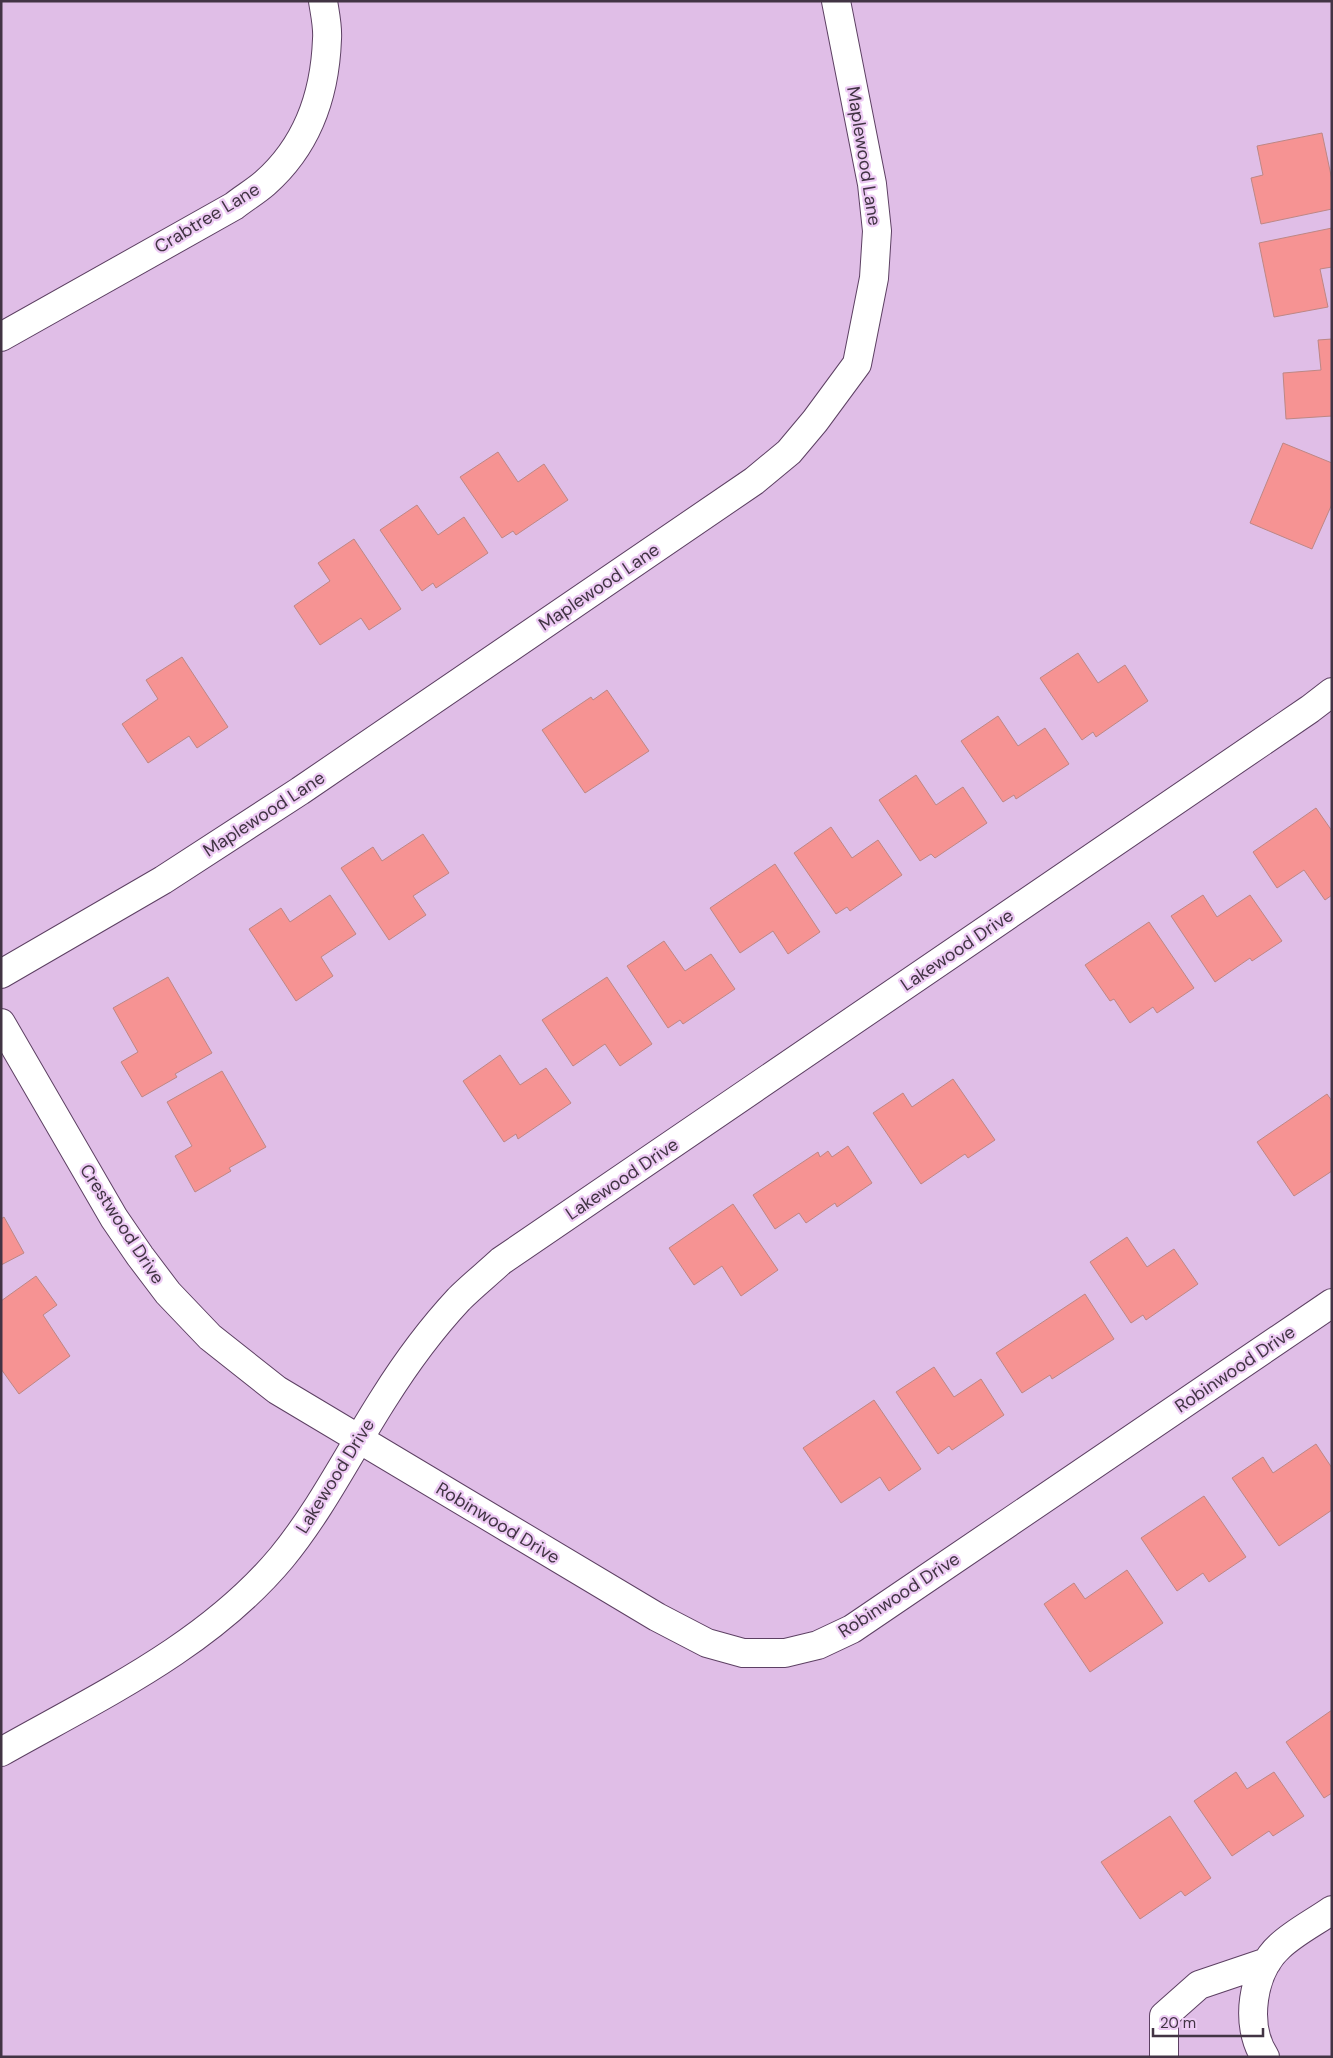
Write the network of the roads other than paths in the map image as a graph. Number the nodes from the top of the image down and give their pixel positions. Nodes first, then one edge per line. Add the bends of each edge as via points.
1 (323, 1) edge
2 (836, 1) edge
3 (1, 337) edge
4 (1332, 692) edge
5 (1, 974) edge
6 (1, 1023) edge
7 (1332, 1303) edge
8 (358, 1441) junction
9 (1, 1752) edge
10 (1332, 1910) edge
11 (1267, 1962) junction
12 (1164, 2057) edge
13 (1265, 2057) edge

1 - 3 street, Crabtree Lane via 328,38 323,85 306,130 285,163 234,206
2 - 5 street, Maplewood Lane via 872,184 877,230 874,278 856,364 789,452 754,481 300,791 163,880
4 - 8 street, Lakewood Drive via 501,1261 434,1328 384,1397
6 - 8 street, Crestwood Drive via 114,1218 168,1293 210,1337 276,1390
7 - 8 street, Robinwood Drive via 852,1629 818,1645 785,1653 743,1652 707,1644
8 - 9 street, Lakewood Drive via 316,1510 282,1557 242,1599 161,1662
10 - 11 street via 1280,1946
11 - 12 street via 1199,1985 1164,2016
11 - 13 street via 1253,2003 1254,2025

